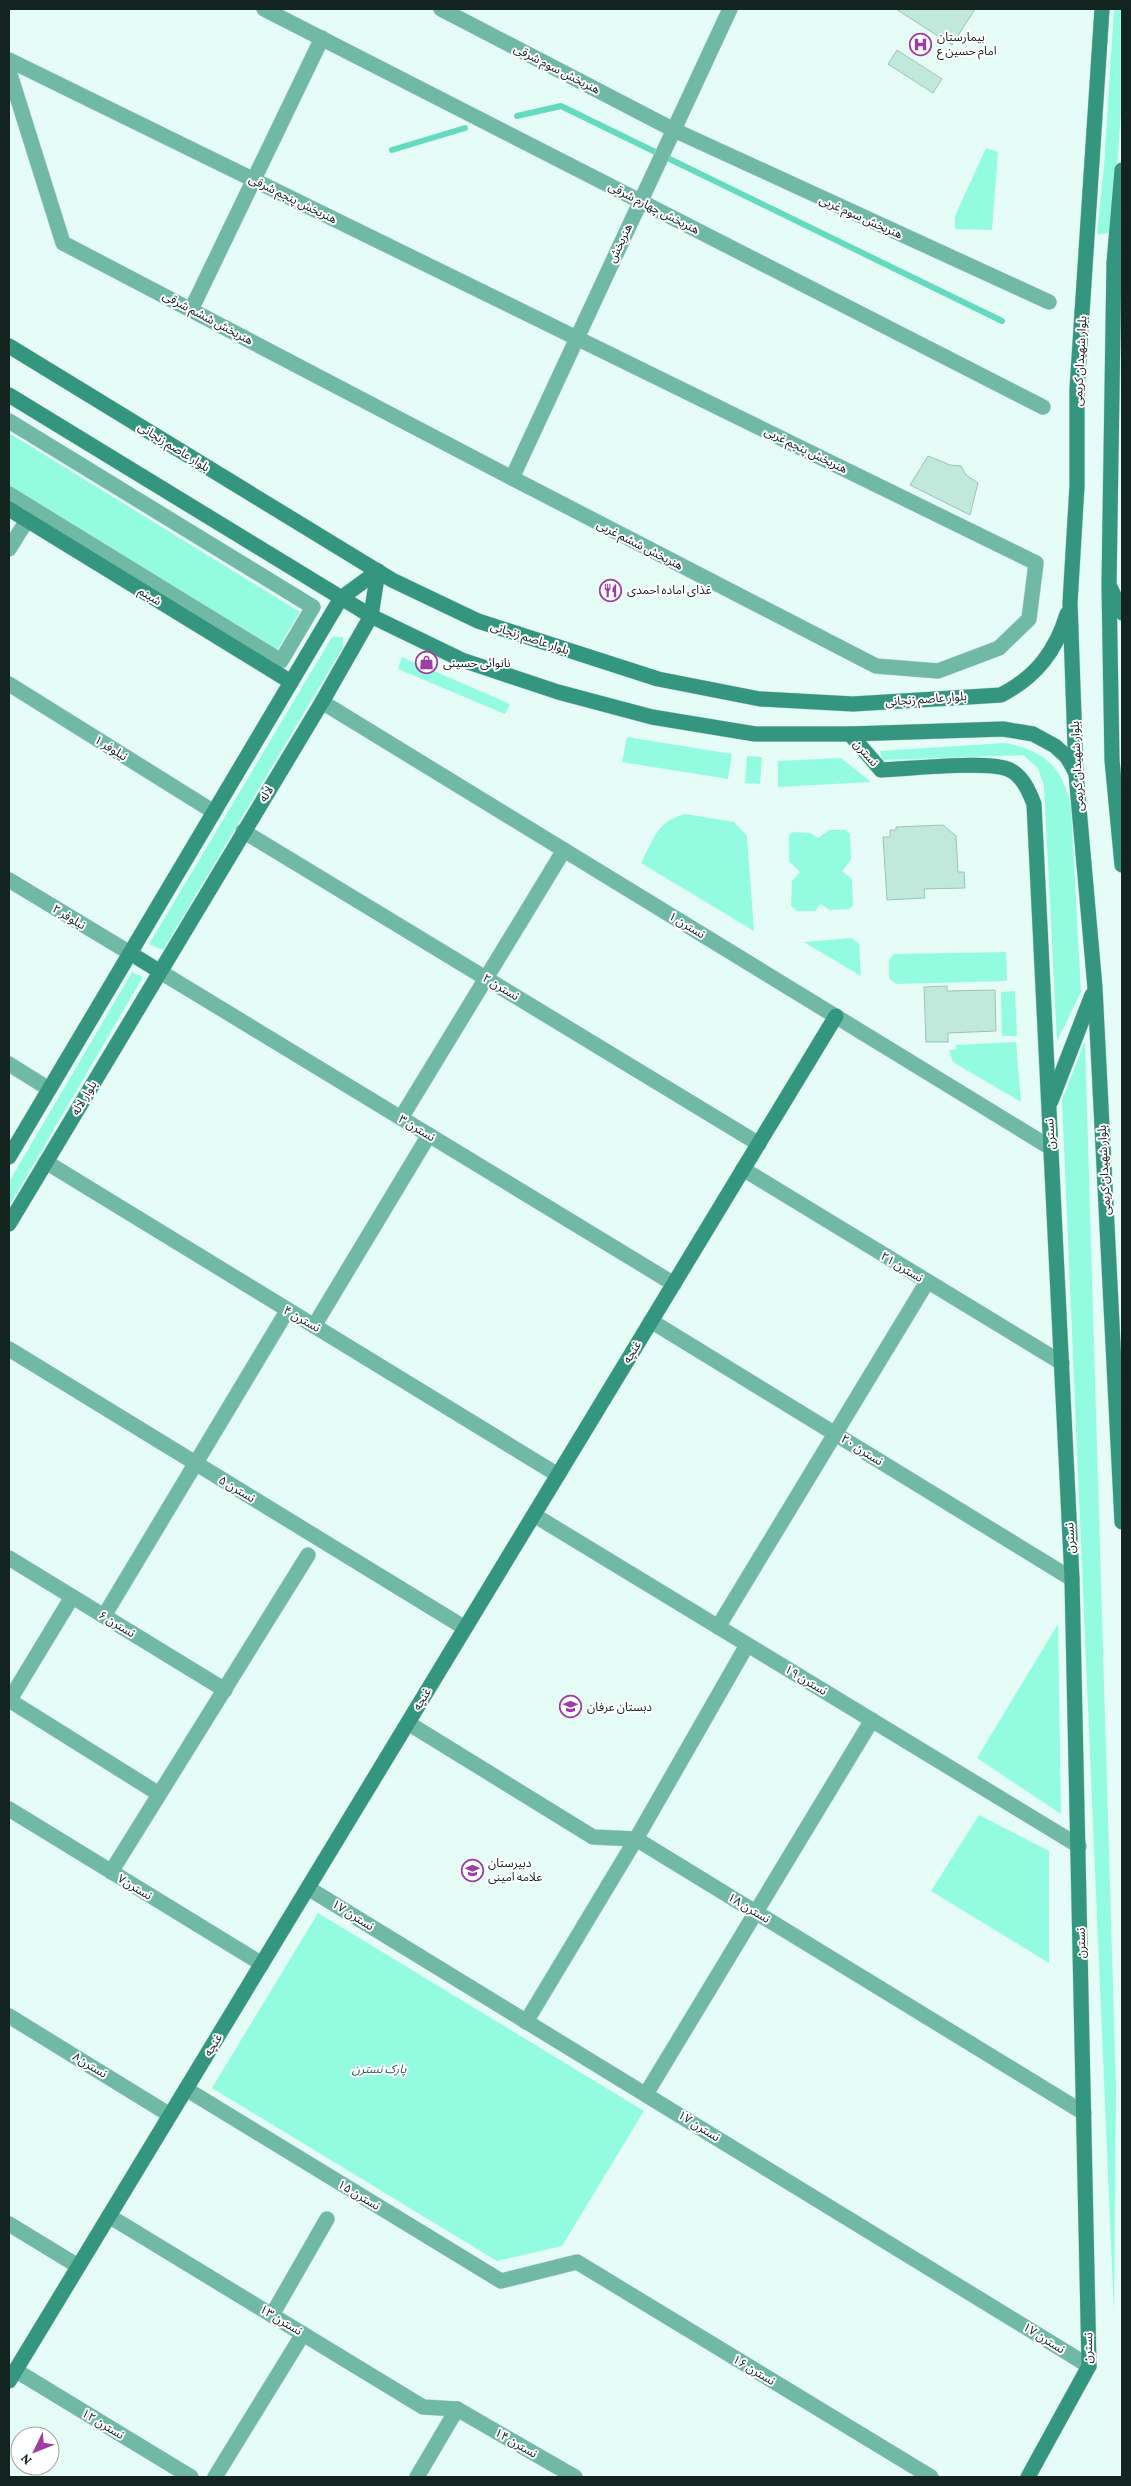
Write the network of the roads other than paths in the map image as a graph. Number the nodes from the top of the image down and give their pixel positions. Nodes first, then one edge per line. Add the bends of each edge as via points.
1 (264, 9) edge
2 (441, 9) edge
3 (730, 9) edge
4 (1102, 9) edge
5 (322, 38) junction
6 (9, 60) edge
7 (9, 71) edge
8 (674, 130) junction
9 (1122, 170) edge
10 (253, 180) junction
11 (640, 200) junction
12 (1048, 302) dead end
13 (191, 310) junction
14 (576, 338) junction
15 (9, 346) edge
16 (9, 395) edge
17 (1043, 407) dead end
18 (9, 421) edge
19 (512, 478) junction
20 (9, 494) edge
21 (9, 509) edge
22 (27, 520) junction
23 (9, 549) edge
24 (378, 571) junction
25 (1108, 585) junction
26 (341, 598) junction
27 (1070, 603) junction
28 (1122, 613) edge
29 (371, 616) junction
30 (876, 666) joint
31 (291, 682) junction
32 (9, 684) edge
33 (322, 702) junction
34 (850, 734) junction
35 (1122, 748) edge
36 (1112, 760) junction
37 (1076, 774) junction
38 (214, 812) junction
39 (243, 831) junction
40 (564, 850) junction
41 (1122, 865) edge
42 (9, 880) edge
43 (130, 953) junction
44 (159, 971) junction
45 (486, 978) junction
46 (1095, 988) junction
47 (836, 1016) junction
48 (9, 1064) edge
49 (49, 1089) junction
50 (1049, 1107) junction
51 (402, 1118) junction
52 (429, 1135) junction
53 (758, 1144) junction
54 (1051, 1148) junction
55 (9, 1157) edge
56 (46, 1162) junction
57 (743, 1170) junction
58 (9, 1224) edge
59 (927, 1282) junction
60 (674, 1284) junction
61 (286, 1311) junction
62 (651, 1321) junction
63 (314, 1326) junction
64 (9, 1350) edge
65 (1062, 1363) junction
66 (835, 1433) junction
67 (196, 1464) junction
68 (558, 1475) junction
69 (534, 1515) junction
70 (1122, 1522) edge
71 (308, 1554) dead end
72 (9, 1558) edge
73 (1072, 1579) junction
74 (72, 1597) junction
75 (104, 1616) junction
76 (718, 1626) junction
77 (465, 1628) junction
78 (747, 1645) junction
79 (224, 1690) junction
80 (9, 1701) edge
81 (872, 1720) junction
82 (408, 1723) junction
83 (159, 1794) junction
84 (9, 1809) edge
85 (636, 1840) junction
86 (1079, 1846) junction
87 (111, 1872) junction
88 (308, 1888) junction
89 (756, 1913) junction
90 (262, 1964) junction
91 (9, 2016) edge
92 (526, 2022) junction
93 (186, 2089) junction
94 (646, 2094) junction
95 (1084, 2113) junction
96 (170, 2115) junction
97 (109, 2216) junction
98 (327, 2219) dead end
99 (9, 2224) edge
100 (577, 2262) joint
101 (78, 2266) junction
102 (272, 2315) junction
103 (303, 2334) junction
104 (1089, 2366) junction
105 (12, 2376) edge
106 (457, 2409) junction
107 (170, 2472) edge
108 (191, 2477) edge
109 (215, 2477) edge
110 (417, 2477) edge
111 (575, 2477) edge
112 (931, 2477) edge
113 (1028, 2477) edge

1 - 5 street, هنربخش چهارم شرقی
2 - 8 street, هنربخش سوم شرقی
3 - 8 street, هنربخش
4 - 27 main road, بلوار شهیدان کریمی via 1077,389 1077,486
5 - 10 street
5 - 11 street, هنربخش چهارم شرقی
6 - 10 street, هنربخش پنجم شرقی
7 - 13 street, هنربخش ششم شرقی via 63,243
8 - 11 street, هنربخش
8 - 12 street, هنربخش سوم غربی
9 - 25 main road via 1114,263
10 - 13 street
10 - 14 street, هنربخش پنجم شرقی
11 - 14 street, هنربخش
11 - 17 street, هنربخش چهارم شرقی
13 - 19 street, هنربخش ششم شرقی
14 - 19 street, هنربخش
14 - 30 street, هنربخش پنجم غربی via 1036,563 1029,619 999,648 938,671
15 - 24 main road, بلوار عاصم زنجانی
16 - 26 main road
18 - 20 street via 313,607 281,661
19 - 30 street, هنربخش ششم غربی
21 - 22 main road, شبنم
22 - 23 street
22 - 31 main road, شبنم
24 - 26 main road
24 - 27 main road, بلوار عاصم زنجانی via 478,621 658,679 760,699 853,704 1001,694 1031,676 1051,652 1063,628
24 - 29 main road
25 - 28 main road
25 - 36 main road
26 - 29 main road
26 - 31 main road
27 - 37 main road, بلوار شهیدان کریمی
29 - 33 main road, لاله
29 - 34 main road via 462,660 558,692 652,717 755,734
31 - 38 main road
32 - 38 street, نیلوفر ۱
33 - 39 main road, لاله
33 - 40 street, نسترن ۱
34 - 37 main road via 1003,729 1033,734 1067,757
34 - 50 main road, نسترن via 881,770 988,765 1010,770 1026,784 1034,804
35 - 36 main road
36 - 41 main road
37 - 46 main road, بلوار شهیدان کریمی
38 - 43 main road
39 - 44 main road, لاله
39 - 45 street, نسترن ۲
40 - 45 street
40 - 47 street, نسترن ۱
42 - 43 street, نیلوفر ۲
43 - 44 main road
43 - 49 main road
44 - 51 street, نسترن ۳
44 - 56 main road, بلوار لاله
45 - 51 street
45 - 53 street, نسترن ۲
46 - 50 main road
46 - 70 main road, بلوار شهیدان کریمی
47 - 53 main road, غنچه
47 - 54 street, نسترن ۱
48 - 49 street
49 - 55 main road
50 - 54 main road, نسترن
51 - 52 street, نسترن ۳
52 - 60 street, نسترن ۳
52 - 63 street
53 - 57 main road, غنچه
54 - 65 main road, نسترن
56 - 58 main road, بلوار لاله
56 - 61 street, نسترن ۴
57 - 59 street, نسترن ۲۱
57 - 60 main road, غنچه
59 - 65 street, نسترن ۲۱
59 - 66 street
60 - 62 main road, غنچه
61 - 63 street, نسترن ۴
61 - 67 street
62 - 66 street, نسترن ۲۰
62 - 68 main road, غنچه
63 - 68 street, نسترن ۴
64 - 67 street, نسترن ۵
65 - 73 main road, نسترن
66 - 73 street, نسترن ۲۰
66 - 76 street
67 - 75 street
67 - 77 street, نسترن ۵
68 - 69 main road, غنچه
69 - 76 street, نسترن ۱۹
69 - 77 main road, غنچه
71 - 79 street
72 - 74 street, نسترن ۶
73 - 86 main road, نسترن
74 - 75 street, نسترن ۶
74 - 80 street
75 - 79 street, نسترن ۶
76 - 78 street, نسترن ۱۹
77 - 82 main road, غنچه
78 - 81 street, نسترن ۱۹
78 - 85 street
79 - 83 street
80 - 83 street
81 - 86 street, نسترن ۱۹
81 - 89 street
82 - 85 street, نسترن ۱۸ via 593,1837
82 - 88 main road, غنچه
83 - 87 street
84 - 87 street, نسترن۷
85 - 89 street, نسترن ۱۸
85 - 92 street
86 - 95 main road, نسترن
87 - 90 street, نسترن۷
88 - 90 main road, غنچه
88 - 92 street, نسترن ۱۷
89 - 94 street
89 - 95 street, نسترن ۱۸
90 - 93 main road, غنچه
91 - 96 street, نسترن۸
92 - 94 street, نسترن ۱۷
93 - 96 main road, غنچه
93 - 100 street, نسترن ۱۵ via 501,2281
94 - 104 street, نسترن ۱۷
95 - 104 main road, نسترن
96 - 97 main road, غنچه
97 - 101 main road, غنچه
97 - 102 street, نسترن ۱۳
98 - 102 street
99 - 101 street
100 - 112 street, نسترن ۱۶
101 - 105 main road, غنچه
102 - 103 street, نسترن ۱۳
103 - 106 street, نسترن ۱۳ via 423,2407
103 - 109 street
104 - 113 main road, نسترن
105 - 107 street, نسترن ۱۲
106 - 110 street
106 - 111 street, نسترن ۱۴
107 - 108 street, نسترن ۱۲

